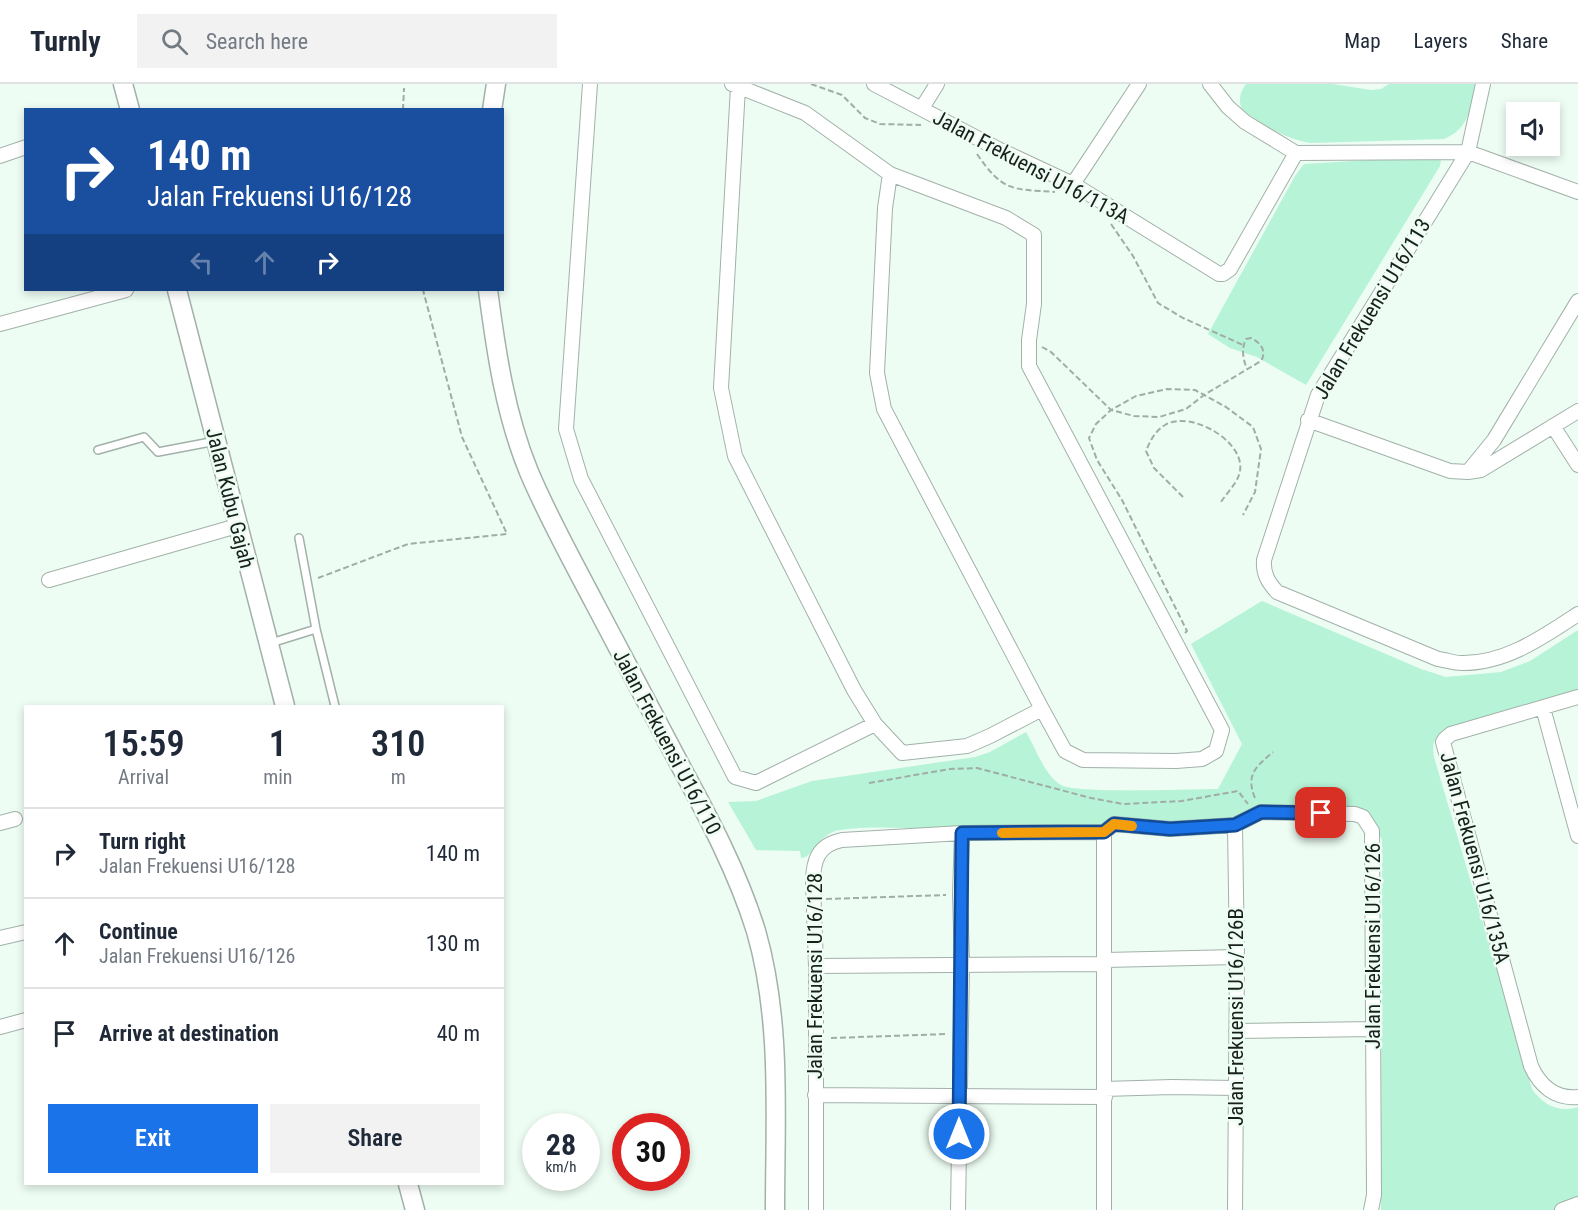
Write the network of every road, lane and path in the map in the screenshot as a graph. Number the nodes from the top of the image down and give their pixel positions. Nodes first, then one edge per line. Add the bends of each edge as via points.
1 (123, 84) edge
2 (496, 84) edge
3 (590, 84) edge
4 (811, 84) edge
5 (874, 84) edge
6 (937, 84) edge
7 (1139, 84) edge
8 (1483, 84) edge
9 (735, 85) edge
10 (1216, 86) edge
11 (404, 88) dead end
12 (128, 108) edge
13 (403, 108) edge
14 (492, 108) edge
15 (922, 108) junction
16 (930, 125) dead end
17 (972, 147) dead end
18 (24, 148) edge
19 (1468, 152) junction
20 (1296, 153) junction
21 (0, 156) edge
22 (890, 174) junction
23 (1068, 188) junction
24 (1578, 192) edge
25 (1107, 219) dead end
26 (122, 291) edge
27 (177, 291) edge
28 (423, 291) edge
29 (488, 291) edge
30 (1578, 301) edge
31 (0, 324) edge
32 (1029, 340) junction
33 (1243, 345) junction
34 (1247, 369) junction
35 (1204, 395) junction
36 (1111, 410) junction
37 (1578, 411) edge
38 (1308, 420) junction
39 (1553, 426) junction
40 (216, 441) junction
41 (98, 450) dead end
42 (1578, 465) edge
43 (1468, 472) junction
44 (1183, 497) dead end
45 (1221, 502) dead end
46 (1243, 515) dead end
47 (237, 526) junction
48 (299, 538) dead end
49 (49, 580) dead end
50 (307, 583) junction
51 (1578, 614) edge
52 (316, 629) junction
53 (1173, 639) junction
54 (269, 644) junction
55 (1578, 697) edge
56 (285, 705) edge
57 (335, 705) edge
58 (1543, 708) junction
59 (1042, 710) junction
60 (875, 724) junction
61 (1273, 752) dead end
62 (869, 783) dead end
63 (1258, 813) junction
64 (15, 819) dead end
65 (0, 823) edge
66 (1235, 825) junction
67 (1104, 832) junction
68 (962, 833) junction
69 (1578, 836) edge
70 (960, 894) junction
71 (814, 900) junction
72 (24, 932) edge
73 (0, 938) edge
74 (1237, 957) junction
75 (1105, 962) junction
76 (962, 964) junction
77 (816, 966) junction
78 (24, 1021) edge
79 (0, 1027) edge
80 (1373, 1029) junction
81 (1236, 1031) junction
82 (960, 1034) junction
83 (816, 1039) junction
84 (1236, 1088) junction
85 (1105, 1093) junction
86 (815, 1095) junction
87 (1578, 1096) edge
88 (959, 1097) junction
89 (408, 1185) edge
90 (1578, 1204) edge
91 (415, 1210) edge
92 (776, 1210) edge
93 (816, 1210) edge
94 (958, 1210) edge
95 (1104, 1210) edge
96 (1235, 1210) edge
97 (1371, 1210) edge
98 (1562, 1210) edge

1 - 12 street
2 - 14 street
3 - 60 street via 566,429 581,479 735,777 756,783
4 - 16 path via 842,95 865,118 880,124
5 - 15 street, Jalan Frekuensi U16/113A
6 - 15 street
7 - 23 street
8 - 19 street, Jalan Frekuensi U16/113
9 - 22 street via 805,113
9 - 60 street via 721,388 727,423 735,456
10 - 20 street via 1228,107 1245,122
11 - 13 path
15 - 23 street, Jalan Frekuensi U16/113A
17 - 23 path via 1003,184 1021,190
18 - 21 street
19 - 20 street
19 - 24 street
19 - 38 street, Jalan Frekuensi U16/113 via 1318,395
20 - 23 street, Jalan Frekuensi U16/113A via 1230,269 1223,274 1215,273
22 - 32 street via 1006,218 1034,235 1034,304
22 - 59 street via 877,373 884,409
25 - 33 path via 1158,303
26 - 31 street
27 - 40 street, Jalan Kubu Gajah
28 - 50 path via 462,437 507,534 408,544
29 - 92 street, Jalan Frekuensi U16/110 via 496,350 529,470 556,530 705,811 755,929 774,1030
30 - 43 street via 1494,440
32 - 36 path via 1052,352
32 - 53 street via 1029,366
33 - 34 path
33 - 34 path via 1251,338 1264,351 1261,362
34 - 35 path
35 - 36 path via 1195,390 1167,389 1136,396
35 - 36 path via 1186,409 1159,417
35 - 46 path via 1253,427 1262,449 1255,492
36 - 53 path via 1096,424 1089,438 1187,631
37 - 39 street
38 - 43 street via 1450,471
38 - 51 street, Jalan Frekuensi U16/113 via 1264,560 1266,576 1277,592 1438,659 1461,663 1520,649
39 - 42 street
39 - 43 street via 1481,470
40 - 41 lane via 158,452 144,436
40 - 47 street, Jalan Kubu Gajah
44 - 45 path via 1154,468 1146,451 1152,437 1165,425 1181,420 1205,426 1224,438 1238,455 1239,474
47 - 49 street
47 - 54 street, Jalan Kubu Gajah
48 - 50 lane
50 - 52 lane
52 - 54 lane
52 - 57 lane
53 - 59 street via 1222,730 1216,751 1202,759 1083,760 1065,751
54 - 56 street, Jalan Kubu Gajah
55 - 58 street, Jalan Frekuensi U16/135A
58 - 69 street
58 - 87 street, Jalan Frekuensi U16/135A via 1451,734 1443,742 1536,1076 1552,1092
59 - 60 street via 967,746 903,753
61 - 63 path via 1254,768 1253,794
62 - 63 path via 977,768 1123,804 1182,801 1238,791
63 - 66 street
63 - 80 street, Jalan Frekuensi U16/126 via 1355,814 1368,823 1374,841
64 - 65 street
66 - 67 street, Jalan Frekuensi U16/128 via 1170,829 1114,824
66 - 74 street, Jalan Frekuensi U16/126B
67 - 68 street, Jalan Frekuensi U16/128
67 - 75 street
68 - 70 street
68 - 71 street, Jalan Frekuensi U16/128 via 833,842 825,846 816,861
70 - 71 path
70 - 76 street
71 - 77 street, Jalan Frekuensi U16/128
72 - 73 street
74 - 75 street
74 - 81 street, Jalan Frekuensi U16/126B
75 - 76 street
75 - 85 street
76 - 77 street
76 - 82 street
77 - 83 street, Jalan Frekuensi U16/128
78 - 79 street
80 - 81 street
80 - 97 street, Jalan Frekuensi U16/126
81 - 84 street, Jalan Frekuensi U16/126B
82 - 83 path
82 - 88 street
83 - 86 street, Jalan Frekuensi U16/128
84 - 85 street via 1172,1087
84 - 96 street, Jalan Frekuensi U16/126B
85 - 88 street
85 - 95 street
86 - 88 street
86 - 93 street, Jalan Frekuensi U16/128
88 - 94 street
89 - 91 street
90 - 98 street

